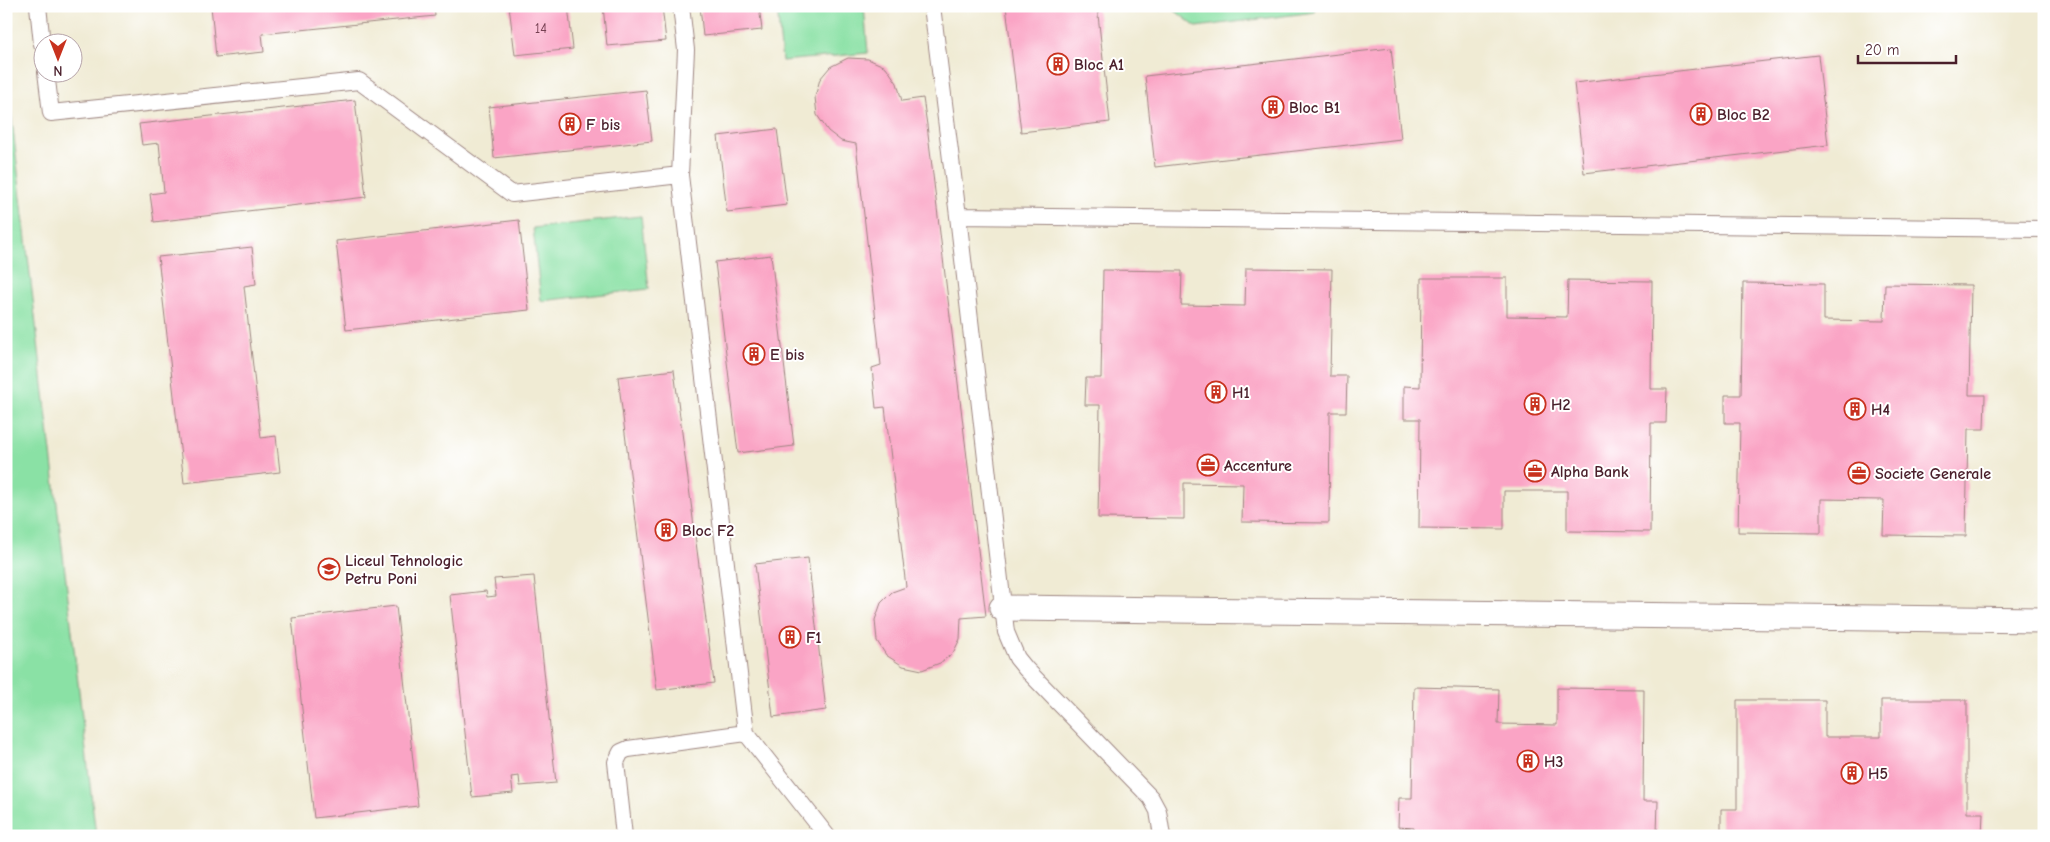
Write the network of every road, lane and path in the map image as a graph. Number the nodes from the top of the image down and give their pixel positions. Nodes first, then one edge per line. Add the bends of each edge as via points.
1 (38, 6) edge
2 (682, 6) edge
3 (932, 6) edge
4 (41, 32) edge
5 (47, 82) edge
6 (680, 175) junction
7 (958, 216) junction
8 (2044, 229) edge
9 (1002, 608) junction
10 (2044, 620) edge
11 (746, 733) junction
12 (624, 836) edge
13 (827, 836) edge
14 (1162, 836) edge

1 - 4 lane
2 - 6 lane via 686,50
3 - 7 lane
5 - 6 lane via 51,112 359,81 512,194
6 - 11 lane
7 - 8 lane
7 - 9 lane
9 - 10 street
9 - 14 lane via 1006,632 1017,658 1151,798 1158,811
11 - 12 lane via 628,748 621,752 616,762
11 - 13 lane

